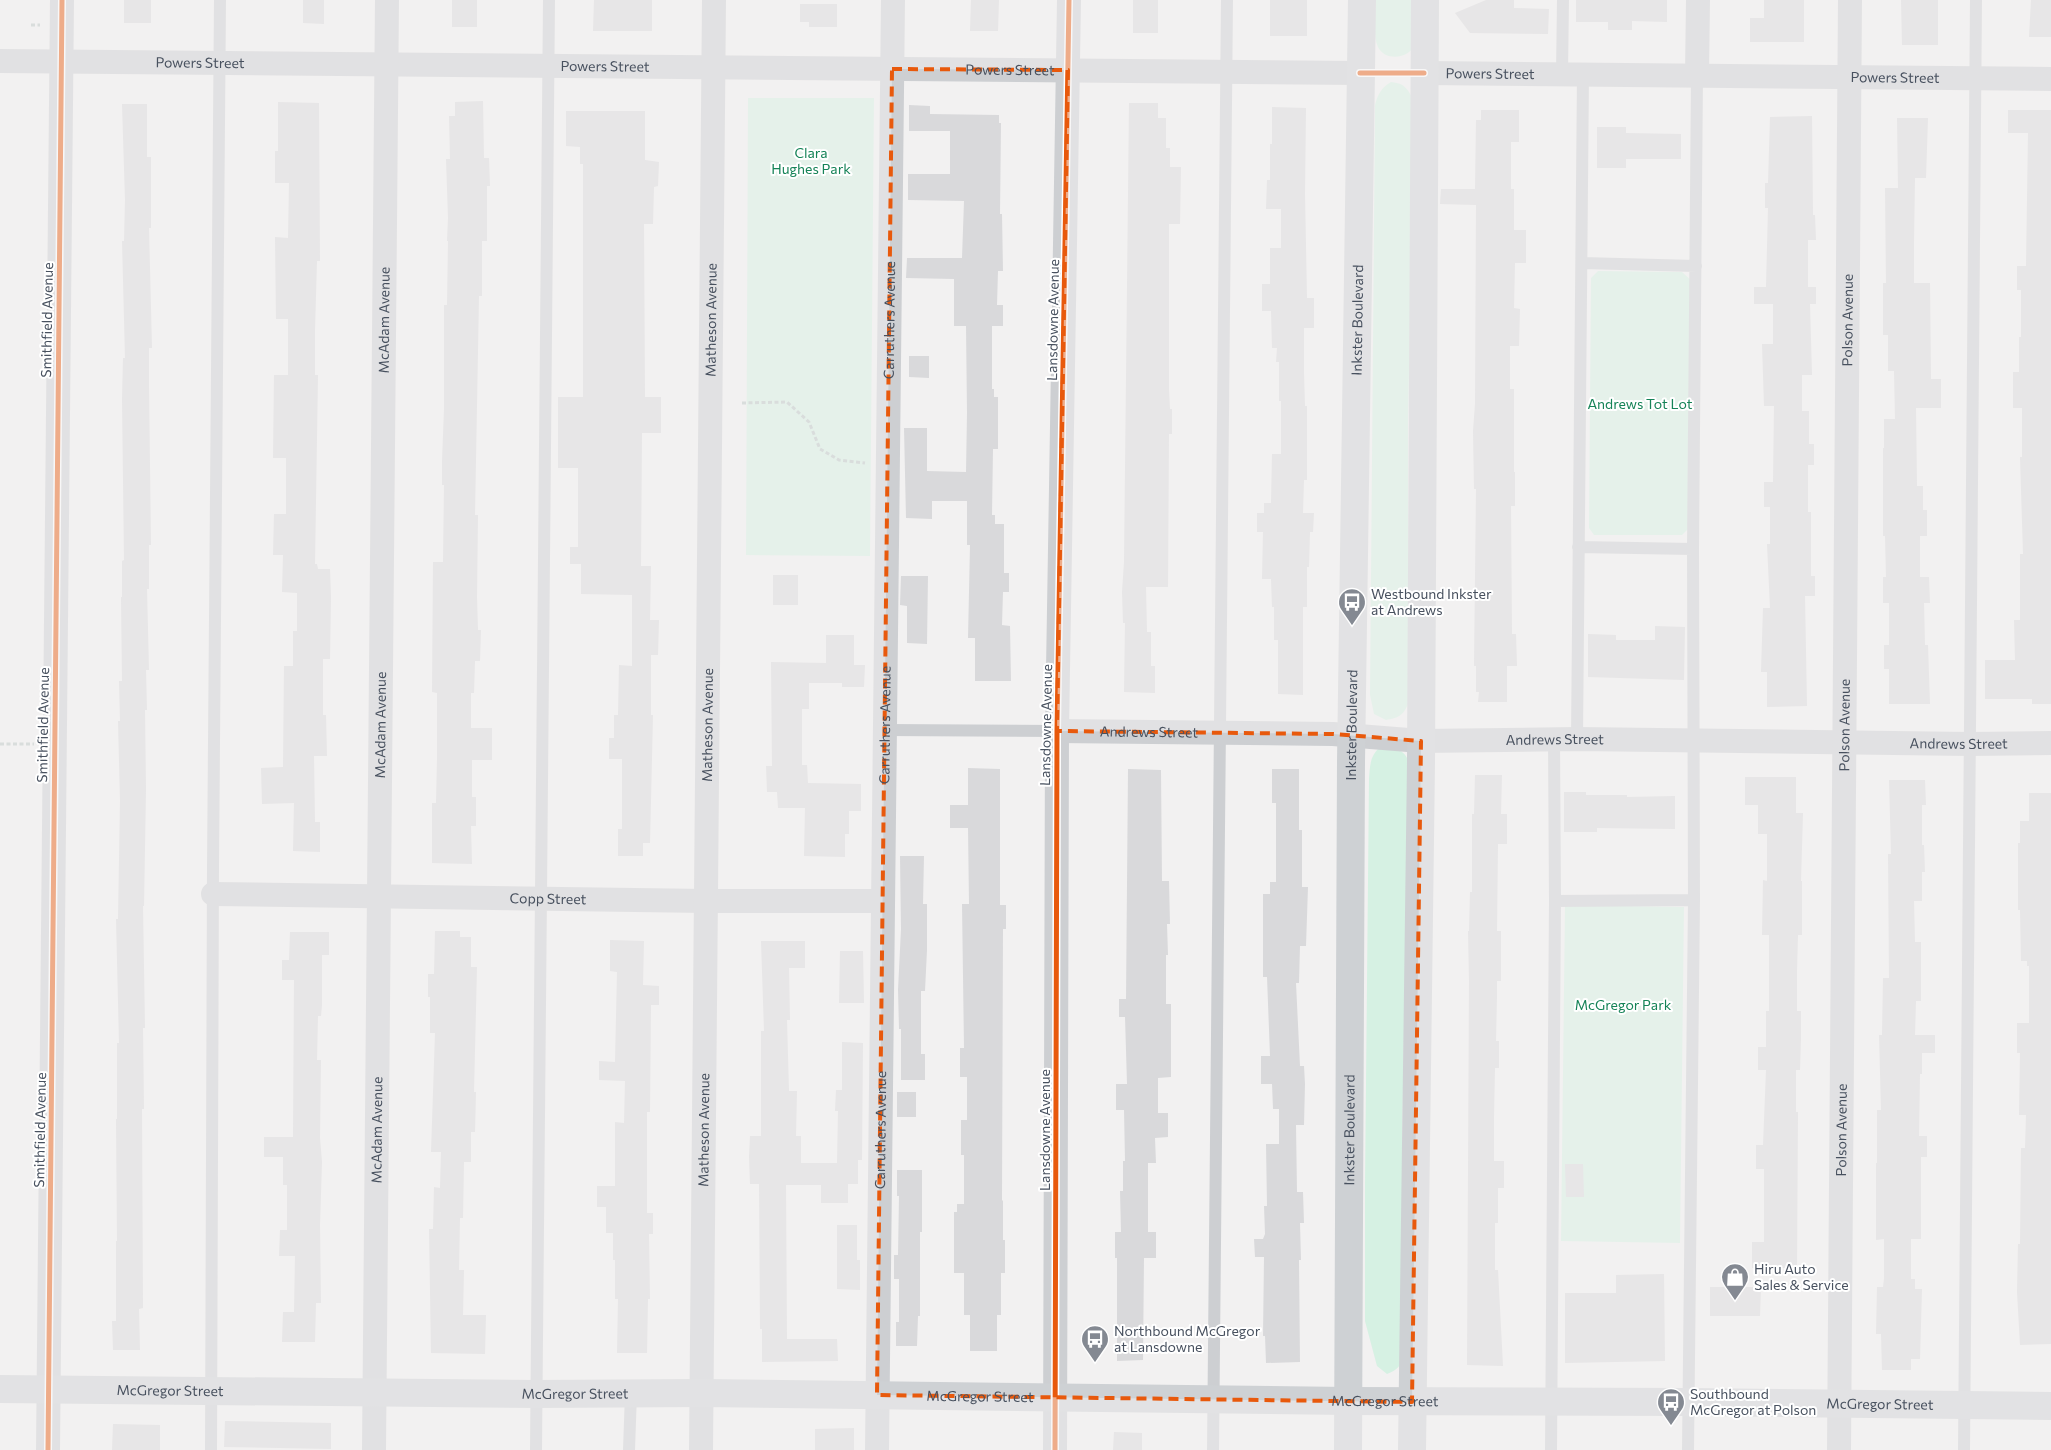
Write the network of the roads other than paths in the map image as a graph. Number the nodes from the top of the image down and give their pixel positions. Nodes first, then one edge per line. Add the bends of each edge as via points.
1 (62, 0) edge
2 (220, 0) edge
3 (387, 0) edge
4 (549, 0) edge
5 (714, 0) edge
6 (892, 0) edge
7 (1070, 0) edge
8 (1227, 0) edge
9 (1362, 0) edge
10 (1425, 0) edge
11 (1563, 0) edge
12 (1698, 0) edge
13 (1850, 0) edge
14 (1976, 0) edge
15 (0, 61) edge
16 (61, 61) junction
17 (219, 63) junction
18 (386, 64) junction
19 (548, 66) junction
20 (714, 67) junction
21 (892, 69) junction
22 (1068, 70) junction
23 (1226, 71) junction
24 (1360, 73) junction
25 (1424, 73) junction
26 (1572, 74) junction
27 (1697, 75) junction
28 (1849, 77) junction
29 (1975, 78) junction
30 (2051, 78) edge
31 (1582, 263) junction
32 (1696, 266) junction
33 (1578, 548) junction
34 (1693, 549) junction
35 (884, 730) junction
36 (1057, 731) junction
37 (1221, 734) junction
38 (1351, 735) junction
39 (1565, 739) junction
40 (1421, 741) junction
41 (1694, 741) junction
42 (1843, 742) junction
43 (2051, 743) edge
44 (1970, 744) junction
45 (212, 894) junction
46 (379, 897) junction
47 (541, 898) junction
48 (1694, 900) junction
49 (707, 901) junction
50 (882, 901) junction
51 (1555, 901) junction
52 (0, 1389) edge
53 (48, 1390) junction
54 (212, 1391) junction
55 (374, 1392) junction
56 (631, 1393) junction
57 (702, 1393) junction
58 (536, 1394) junction
59 (877, 1395) junction
60 (1055, 1397) junction
61 (1214, 1400) junction
62 (1348, 1402) junction
63 (1412, 1402) junction
64 (1551, 1402) junction
65 (1688, 1402) junction
66 (1840, 1404) junction
67 (1966, 1406) junction
68 (2051, 1406) edge
69 (48, 1450) edge
70 (211, 1450) edge
71 (374, 1450) edge
72 (536, 1450) edge
73 (629, 1450) edge
74 (701, 1450) edge
75 (877, 1450) edge
76 (1055, 1450) edge
77 (1213, 1450) edge
78 (1348, 1450) edge
79 (1412, 1450) edge
80 (1551, 1450) edge
81 (1688, 1450) edge
82 (1839, 1450) edge
83 (1964, 1450) edge

1 - 16 street, Smithfield Avenue
2 - 17 lane
3 - 18 street, McAdam Avenue
4 - 19 lane
5 - 20 street, Matheson Avenue
6 - 21 street, Carruthers Avenue
7 - 22 street, Lansdowne Avenue
8 - 23 lane
9 - 24 main road, Inkster Boulevard
10 - 25 main road
11 - 26 lane
12 - 27 street
13 - 28 street, Polson Avenue
14 - 29 lane
15 - 16 street, Powers Street
16 - 17 street, Powers Street
16 - 53 street, Smithfield Avenue
17 - 18 street, Powers Street
17 - 45 lane
18 - 19 street, Powers Street
18 - 46 street, McAdam Avenue
19 - 20 street, Powers Street
19 - 47 lane
20 - 21 street, Powers Street
20 - 49 street, Matheson Avenue
21 - 22 street, Powers Street
21 - 35 street, Carruthers Avenue
22 - 23 street, Powers Street
22 - 36 street, Lansdowne Avenue
23 - 24 street, Powers Street
23 - 37 lane
24 - 38 main road, Inkster Boulevard
25 - 26 street, Powers Street
25 - 40 main road
26 - 27 street, Powers Street
26 - 31 lane
27 - 28 street, Powers Street
27 - 32 lane
28 - 29 street, Powers Street
28 - 42 street, Polson Avenue
29 - 30 street, Powers Street
29 - 44 lane
31 - 32 lane
31 - 33 lane
32 - 34 lane
33 - 34 lane
33 - 39 lane
34 - 41 lane
35 - 36 lane
35 - 50 street, Carruthers Avenue
36 - 37 street, Andrews Street
36 - 60 street, Lansdowne Avenue
37 - 38 street, Andrews Street
37 - 61 lane
38 - 40 street, Andrews Street
38 - 62 main road, Inkster Boulevard
39 - 40 street, Andrews Street
39 - 41 street, Andrews Street
39 - 51 lane
40 - 63 main road
41 - 42 street, Andrews Street
41 - 48 lane
42 - 44 street, Andrews Street
42 - 66 street, Polson Avenue
43 - 44 street, Andrews Street
44 - 67 lane
45 - 46 street, Copp Street
45 - 54 lane
46 - 47 street, Copp Street
46 - 55 street, McAdam Avenue
47 - 49 street, Copp Street
47 - 58 lane
48 - 51 lane
48 - 65 lane
49 - 50 street, Copp Street
49 - 57 street, Matheson Avenue
50 - 59 street, Carruthers Avenue
51 - 64 lane
52 - 53 main road, McGregor Street
53 - 54 main road, McGregor Street
53 - 69 street, Smithfield Avenue
54 - 55 main road, McGregor Street
54 - 70 lane
55 - 58 main road, McGregor Street
55 - 71 street, McAdam Avenue
56 - 57 main road, McGregor Street
56 - 58 main road, McGregor Street
56 - 73 lane
57 - 59 main road, McGregor Street
57 - 74 street, Matheson Avenue
58 - 72 lane
59 - 60 main road, McGregor Street
59 - 75 street, Carruthers Avenue
60 - 61 main road, McGregor Street
60 - 76 street, Lansdowne Avenue
61 - 62 main road, McGregor Street
61 - 77 lane
62 - 63 main road, McGregor Street
62 - 78 main road, Inkster Boulevard
63 - 64 main road, McGregor Street
63 - 79 main road
64 - 65 main road, McGregor Street
64 - 80 lane
65 - 66 main road, McGregor Street
65 - 81 lane
66 - 67 main road, McGregor Street
66 - 82 street, Polson Avenue
67 - 68 main road, McGregor Street
67 - 83 lane

